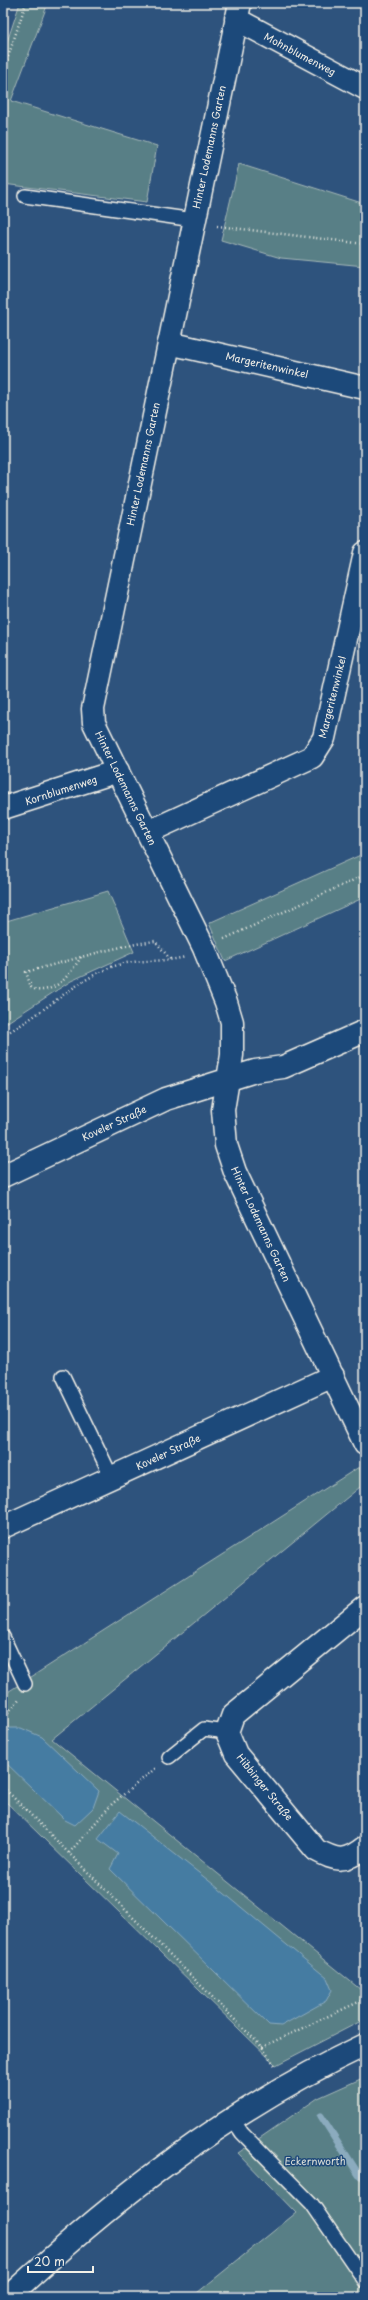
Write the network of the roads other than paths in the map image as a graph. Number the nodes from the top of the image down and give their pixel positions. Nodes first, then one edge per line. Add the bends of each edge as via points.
1 (238, 11) edge
2 (365, 88) edge
3 (25, 196) dead end
4 (194, 220) junction
5 (169, 343) junction
6 (365, 388) edge
7 (365, 553) edge
8 (118, 771) junction
9 (3, 808) edge
10 (148, 832) junction
11 (365, 1031) edge
12 (228, 1080) junction
13 (3, 1176) edge
14 (64, 1376) dead end
15 (333, 1376) junction
16 (365, 1444) edge
17 (112, 1478) junction
18 (3, 1527) edge
19 (365, 1607) edge
20 (3, 1637) edge
21 (25, 1684) road end
22 (227, 1732) junction
23 (169, 1757) road end
24 (365, 1847) edge
25 (365, 2045) edge
26 (232, 2118) junction
27 (365, 2282) edge
28 (8, 2297) edge

1 - 2 street, Mohnblumenweg
1 - 4 street, Hinter Lodemanns Garten
3 - 4 lane
4 - 5 street, Hinter Lodemanns Garten
5 - 6 street, Margeritenwinkel
5 - 8 street, Hinter Lodemanns Garten via 93,709 94,723
7 - 10 street, Margeritenwinkel via 324,738 312,757
8 - 9 street, Kornblumenweg
8 - 10 street, Hinter Lodemanns Garten
10 - 12 street, Hinter Lodemanns Garten via 204,948 226,1002 232,1022 232,1055
11 - 12 street, Koveler Straße via 283,1067
12 - 13 street, Koveler Straße via 166,1099
12 - 15 street, Hinter Lodemanns Garten via 222,1110 226,1146 235,1172
14 - 17 lane
15 - 16 street, Hinter Lodemanns Garten
15 - 17 street, Koveler Straße
17 - 18 street, Koveler Straße
19 - 22 street via 233,1715
20 - 21 lane
22 - 23 lane via 204,1729
22 - 24 street, Hibbinger Straße via 236,1754 316,1850 333,1859 351,1858
25 - 26 street via 286,2085
26 - 27 lane via 242,2133 312,2204
26 - 28 street via 114,2203

